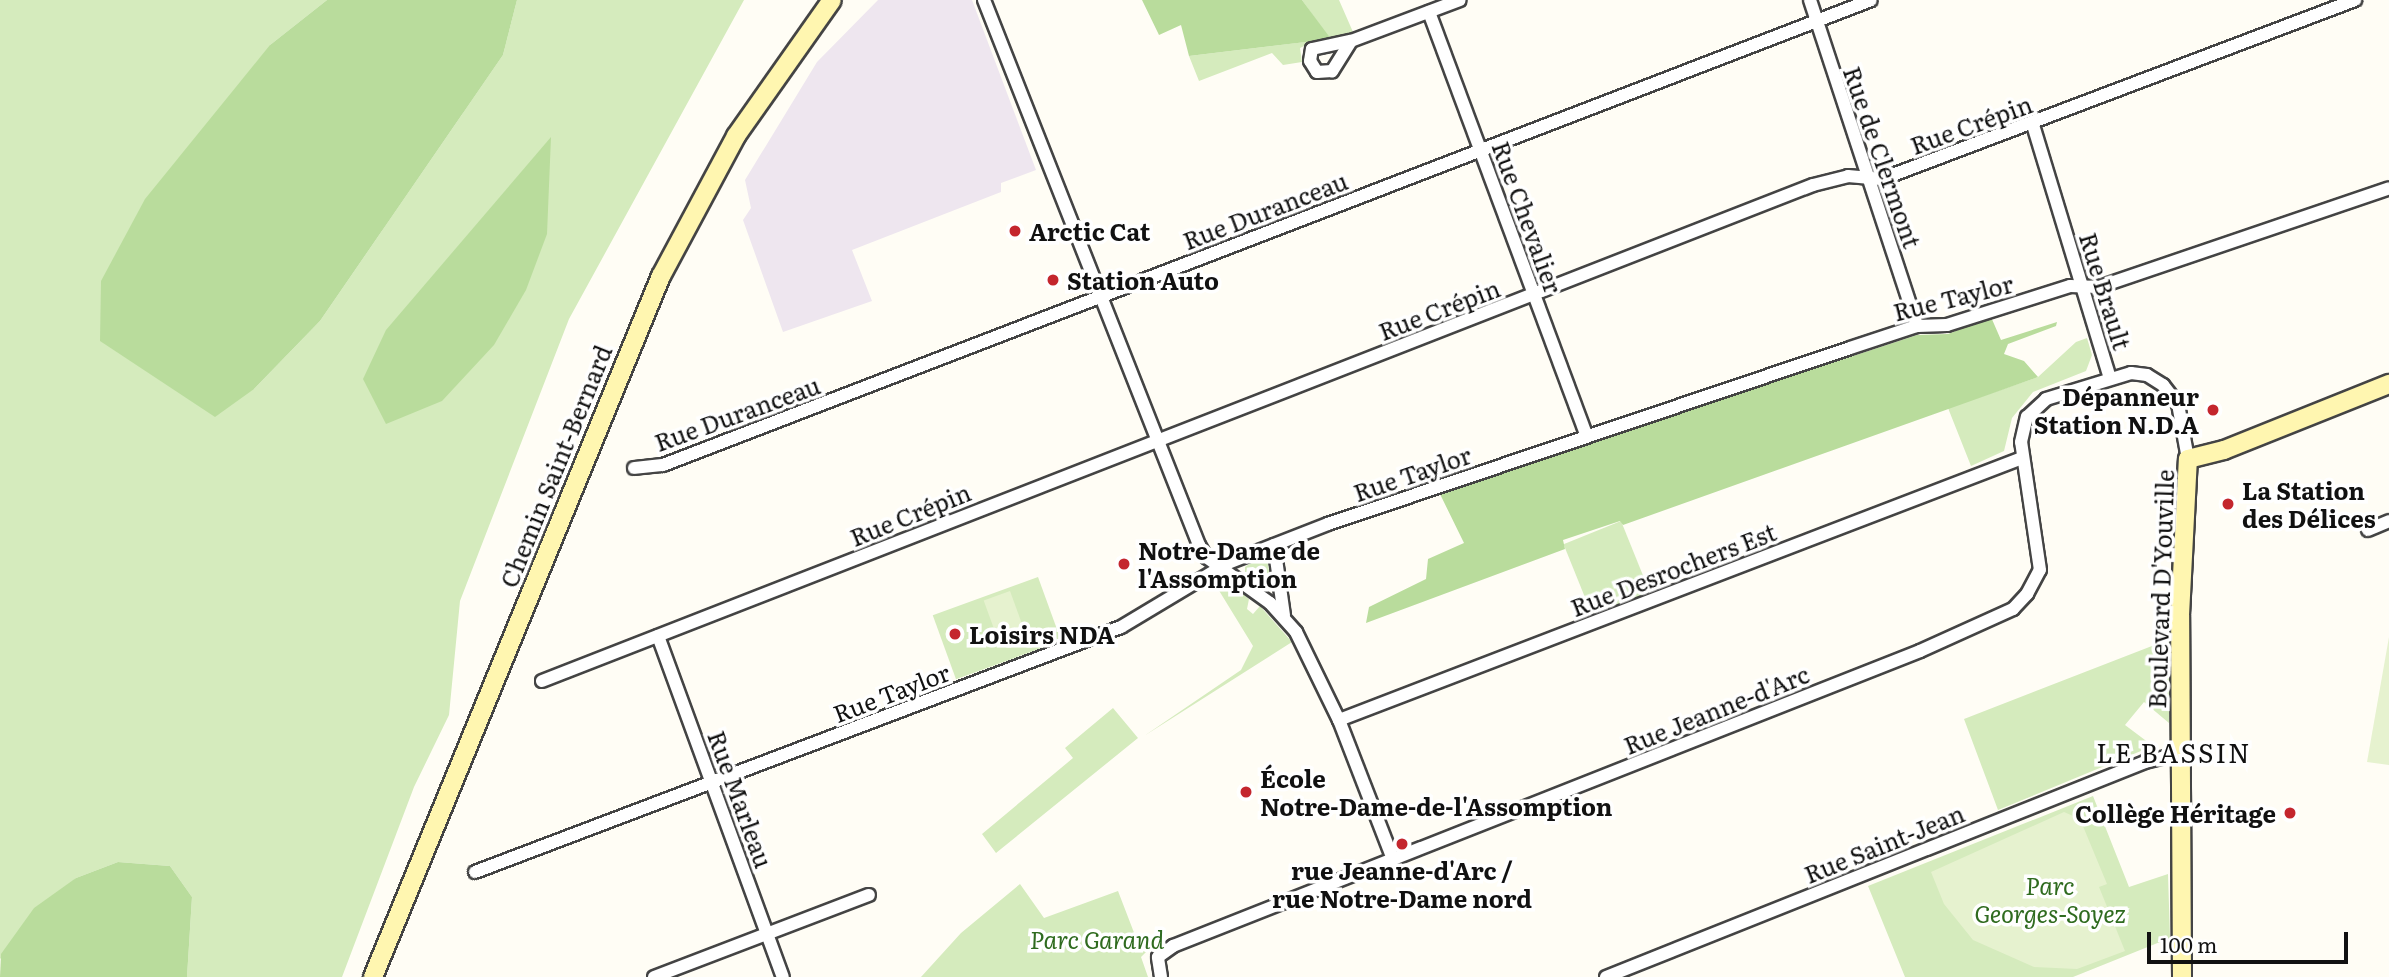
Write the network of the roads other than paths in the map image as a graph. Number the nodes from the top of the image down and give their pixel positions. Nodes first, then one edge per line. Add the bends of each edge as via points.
1 (832, 0) edge
2 (984, 0) edge
3 (1460, 0) edge
4 (1810, 0) edge
5 (1871, 0) edge
6 (2355, 0) edge
7 (1429, 12) junction
8 (1816, 22) junction
9 (1350, 41) dead end
10 (2033, 125) junction
11 (1480, 151) junction
12 (1868, 178) junction
13 (2389, 188) edge
14 (2083, 288) junction
15 (1534, 294) junction
16 (1101, 297) junction
17 (1917, 326) junction
18 (2110, 379) junction
19 (2389, 384) edge
20 (1587, 436) junction
21 (1157, 441) junction
22 (2022, 458) junction
23 (2188, 459) junction
24 (634, 468) dead end
25 (2389, 521) edge
26 (2368, 530) dead end
27 (1274, 545) junction
28 (1220, 569) junction
29 (1284, 616) junction
30 (658, 636) junction
31 (542, 681) dead end
32 (1339, 720) junction
33 (2178, 754) junction
34 (712, 783) junction
35 (1393, 859) junction
36 (475, 873) dead end
37 (869, 895) dead end
38 (768, 934) junction
39 (373, 977) edge
40 (654, 977) edge
41 (783, 977) edge
42 (1161, 977) edge
43 (1606, 977) edge
44 (2182, 977) edge

1 - 39 street, Chemin Saint-Bernard via 736,136 661,276
2 - 16 street
3 - 7 street
4 - 8 street, Rue de Clermont
5 - 8 street, Rue Duranceau
6 - 10 street, Rue Crépin
7 - 9 street
7 - 11 street, Rue Chevalier
8 - 11 street, Rue Duranceau
8 - 12 street, Rue de Clermont
10 - 12 street, Rue Crépin via 1882,180
10 - 14 street, Rue Brault
11 - 15 street, Rue Chevalier
11 - 16 street, Rue Duranceau
12 - 15 street, Rue Crépin via 1848,176 1813,185
12 - 17 street, Rue de Clermont
13 - 14 street, Rue Taylor
14 - 17 street, Rue Taylor via 2070,286 1947,325
14 - 18 street, Rue Brault
15 - 20 street, Rue Chevalier
15 - 21 street, Rue Crépin
16 - 21 street
16 - 24 street, Rue Duranceau via 663,465
17 - 20 street, Rue Taylor
18 - 22 street, Rue Jeanne-d'Arc via 2056,395 2034,407 2021,433
18 - 23 street, Rue Brault via 2139,374 2163,385 2183,416
19 - 23 street, Boulevard D'Youville via 2224,450
20 - 27 street, Rue Taylor
21 - 28 street via 1203,555
21 - 30 street, Rue Crépin
22 - 32 street, Rue Desrochers Est
22 - 35 street, Rue Jeanne-d'Arc via 2040,570 2028,594 2005,614
23 - 33 street, Boulevard D'Youville
25 - 26 street
27 - 28 street, Rue Taylor
27 - 29 street
28 - 29 street
28 - 34 street, Rue Taylor via 1121,627
29 - 32 street via 1308,653
30 - 31 street, Rue Crépin
30 - 34 street, Rue Marleau
32 - 35 street
33 - 43 street, Rue Saint-Jean via 2145,762
33 - 44 street, Boulevard D'Youville
34 - 36 street, Rue Taylor
34 - 38 street, Rue Marleau
35 - 42 street, Rue Jeanne-d'Arc via 1173,946 1158,957
37 - 38 street
38 - 40 street
38 - 41 street, Rue Marleau

